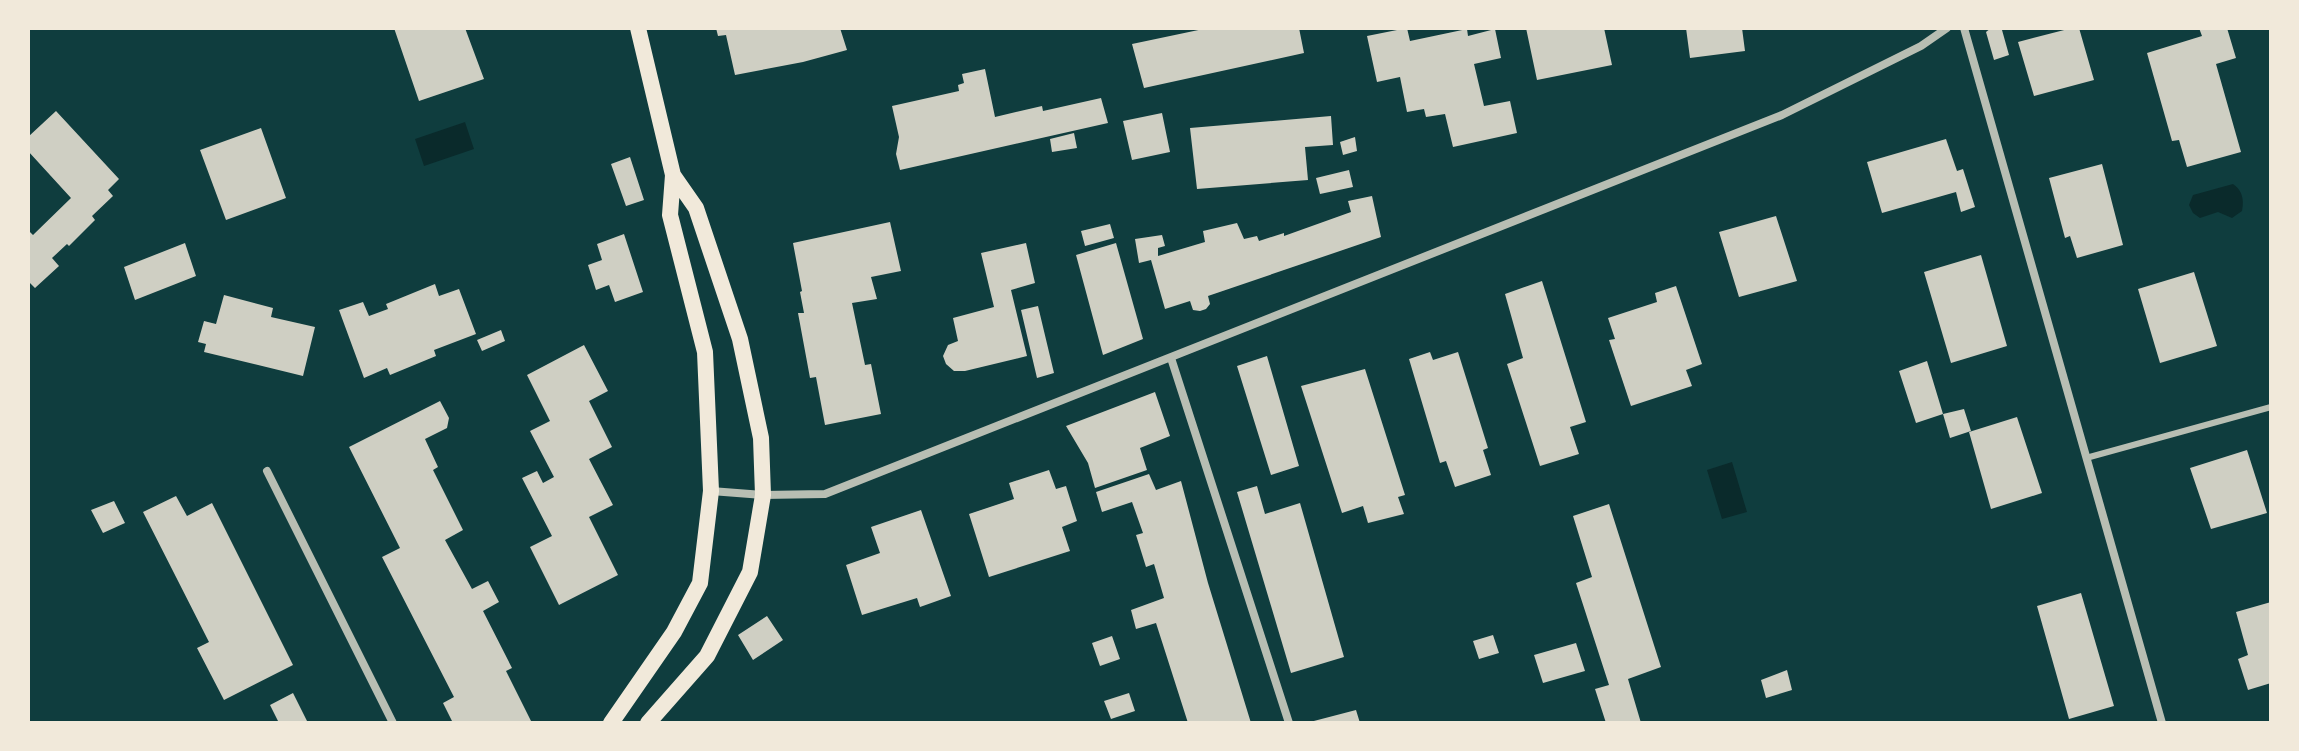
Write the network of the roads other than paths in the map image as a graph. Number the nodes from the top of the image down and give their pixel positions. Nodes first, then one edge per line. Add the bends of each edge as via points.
1 (638, 28) edge
2 (1947, 28) edge
3 (1964, 28) edge
4 (673, 175) junction
5 (1171, 358) junction
6 (2271, 407) edge
7 (2086, 458) junction
8 (267, 471) dead end
9 (711, 491) junction
10 (763, 495) junction
11 (393, 723) edge
12 (611, 723) edge
13 (648, 723) edge
14 (1289, 723) edge
15 (2162, 723) edge

1 - 4 main road
2 - 5 street via 1782,115
3 - 7 street
4 - 9 main road via 670,215 705,352
4 - 10 main road via 696,208 740,339 761,438
5 - 10 street via 825,494
5 - 14 street
6 - 7 lane
7 - 15 street
8 - 11 street
9 - 10 street
9 - 12 main road via 700,583 674,632
10 - 13 main road via 750,572 707,656

